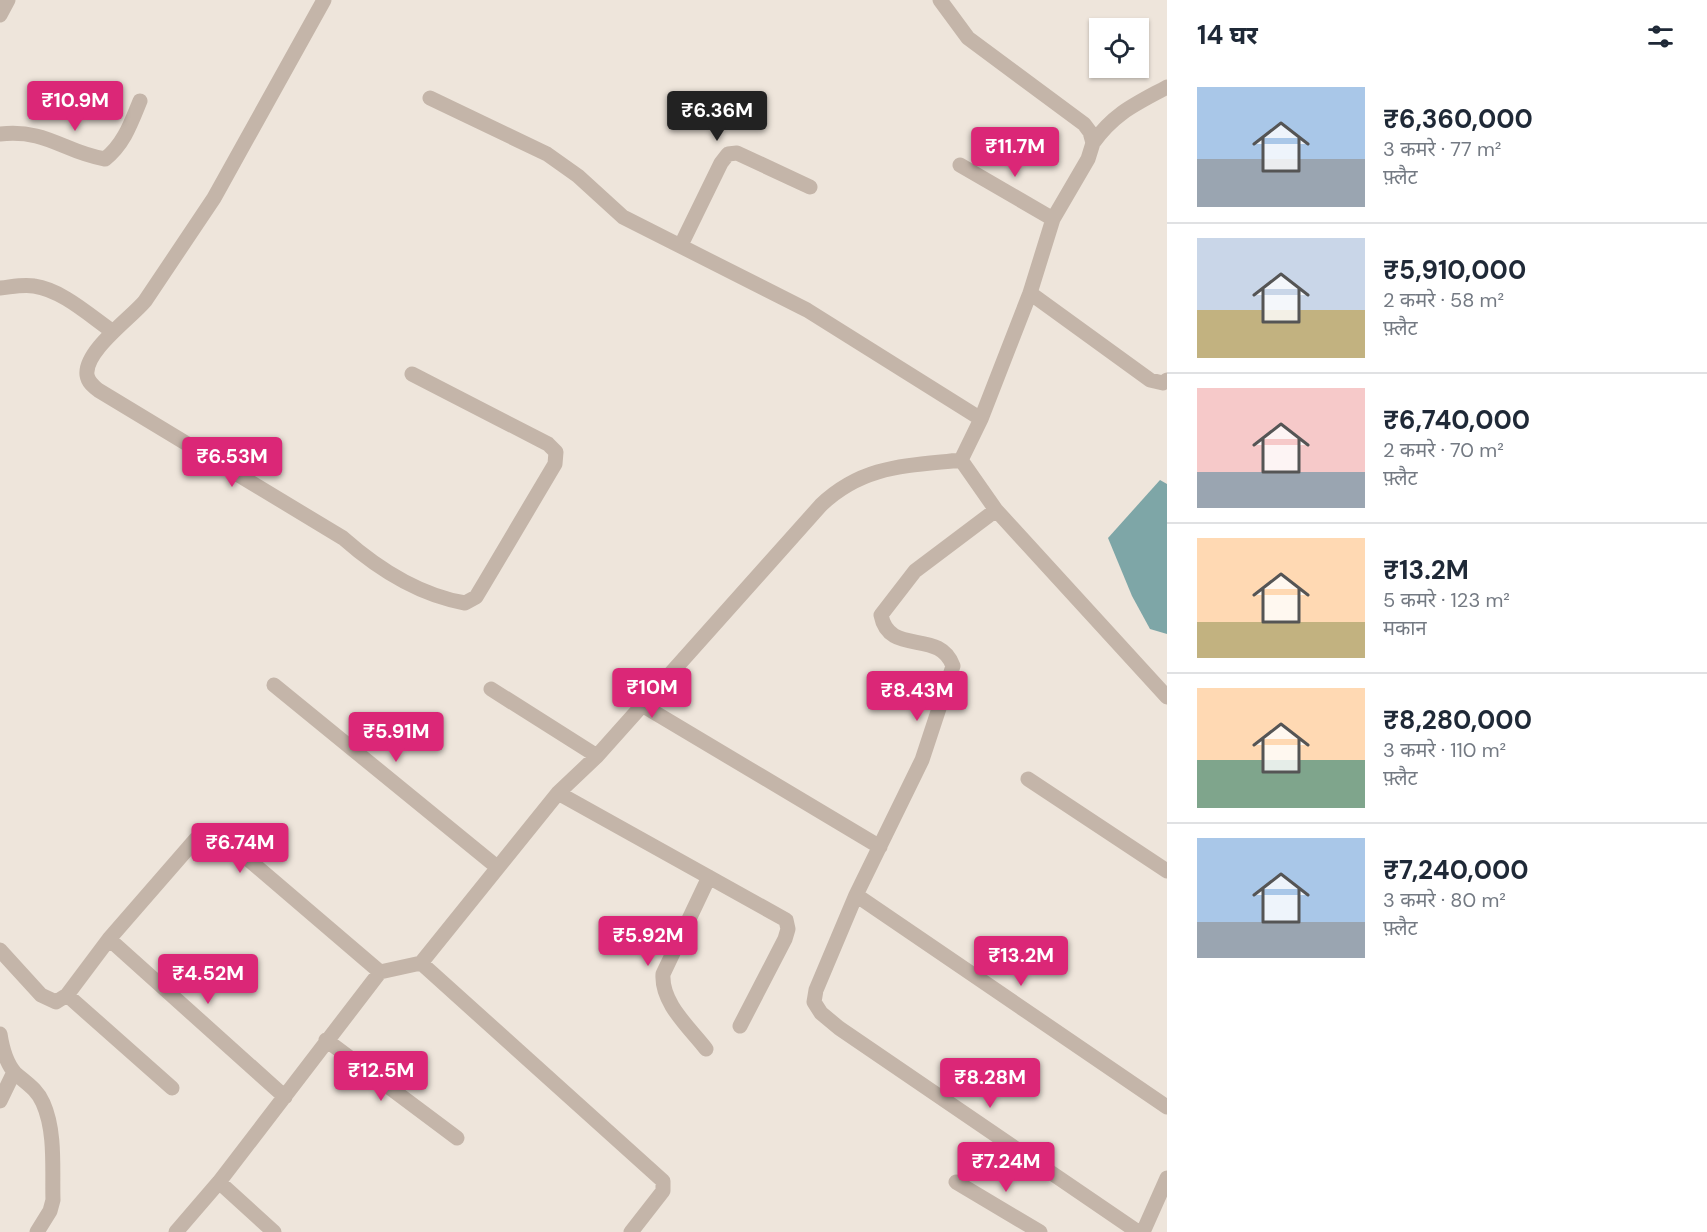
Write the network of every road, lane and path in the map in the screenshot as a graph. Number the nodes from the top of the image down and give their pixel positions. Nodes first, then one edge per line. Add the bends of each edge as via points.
1 (8, 0) edge
2 (324, 0) edge
3 (940, 0) edge
4 (0, 15) edge
5 (1167, 87) edge
6 (430, 98) dead end
7 (140, 101) dead end
8 (0, 134) edge
9 (1093, 143) junction
10 (960, 165) dead end
11 (810, 187) dead end
12 (1053, 219) junction
13 (681, 245) junction
14 (0, 288) edge
15 (1030, 293) junction
16 (112, 331) junction
17 (412, 374) dead end
18 (1167, 380) edge
19 (981, 419) junction
20 (961, 460) junction
21 (996, 510) junction
22 (274, 685) dead end
23 (491, 688) dead end
24 (1167, 697) edge
25 (642, 705) junction
26 (597, 756) junction
27 (1028, 779) dead end
28 (558, 793) junction
29 (880, 847) junction
30 (497, 867) junction
31 (1167, 871) edge
32 (709, 877) junction
33 (856, 895) junction
34 (109, 939) junction
35 (0, 950) edge
36 (421, 963) junction
37 (380, 972) junction
38 (66, 995) junction
39 (740, 1026) dead end
40 (0, 1034) edge
41 (326, 1040) junction
42 (706, 1049) dead end
43 (3, 1056) edge
44 (14, 1072) junction
45 (172, 1088) dead end
46 (285, 1096) junction
47 (0, 1101) edge
48 (1167, 1107) edge
49 (457, 1138) dead end
50 (1167, 1178) edge
51 (219, 1182) junction
52 (956, 1182) dead end
53 (37, 1232) edge
54 (176, 1232) edge
55 (274, 1232) edge
56 (631, 1232) edge
57 (1040, 1232) edge
58 (1138, 1232) edge
59 (1143, 1232) edge

1 - 4 street
2 - 16 street via 214,198 144,302 132,317
3 - 9 street via 968,38 1084,124
5 - 9 street via 1120,112
6 - 13 street via 547,154 578,176 622,217
7 - 8 street via 124,139 105,159 90,157 42,135
9 - 12 street via 1088,159
10 - 12 street
11 - 13 street via 737,153 728,154
12 - 15 street
13 - 19 street via 807,310
14 - 16 street via 43,287
15 - 18 street via 1150,380
15 - 19 street
16 - 17 street via 90,362 87,373 89,382 98,390 334,532 385,572 445,600 465,603 476,597 555,464 556,452 548,444
19 - 20 street
20 - 21 street
20 - 25 street via 886,468 840,487
21 - 24 street
21 - 29 street via 915,571 882,615 884,628 891,636 940,648 949,656 952,666 922,760
22 - 30 street
23 - 26 street
25 - 26 street
25 - 29 street
26 - 28 street
27 - 31 street
28 - 30 street
28 - 32 street
29 - 33 street
30 - 36 street
32 - 39 street via 786,920 788,929
32 - 42 street via 663,974 662,987
33 - 48 street
33 - 58 street via 816,990 814,1002 821,1013
34 - 37 street via 196,839 207,833 235,848
34 - 38 street
34 - 46 street
35 - 38 street via 41,995 56,1002
36 - 37 street
36 - 56 street via 663,1181 663,1191
37 - 41 street
38 - 45 street
40 - 43 street
41 - 46 street
41 - 49 street
43 - 44 street
44 - 47 street
44 - 53 street via 34,1087 50,1127 53,1200
46 - 51 street
50 - 59 street
51 - 54 street
51 - 55 street
52 - 57 street

